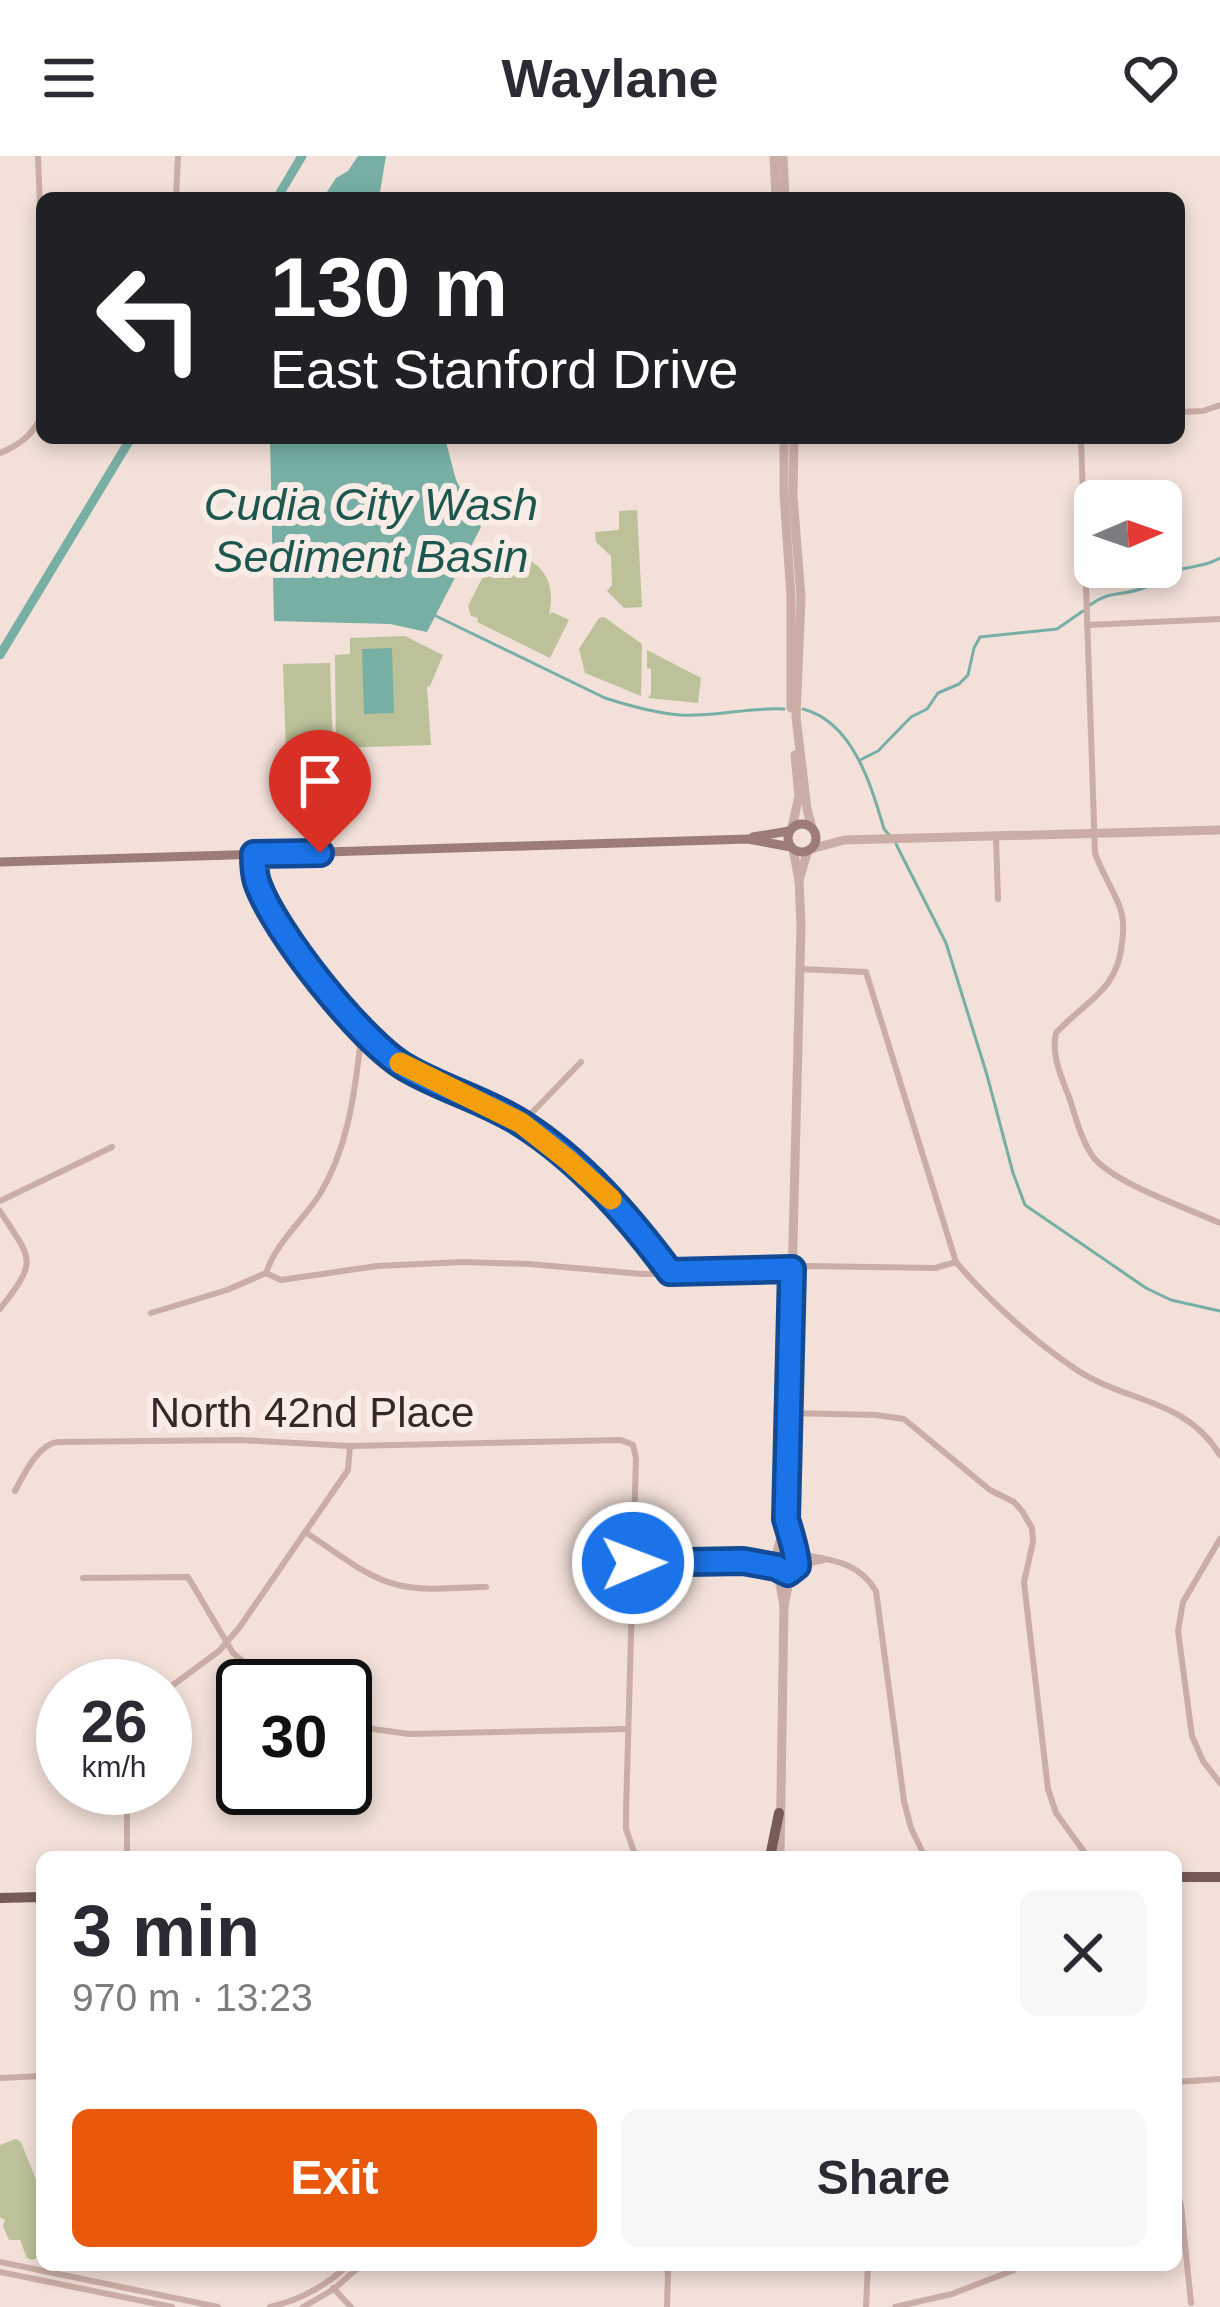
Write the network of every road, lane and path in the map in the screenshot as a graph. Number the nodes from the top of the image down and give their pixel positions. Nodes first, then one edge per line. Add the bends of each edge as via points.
1 (38, 156) edge
2 (178, 156) edge
3 (774, 156) edge
4 (783, 156) edge
5 (39, 192) edge
6 (176, 192) edge
7 (776, 192) edge
8 (785, 192) edge
9 (1220, 405) edge
10 (1185, 412) edge
11 (36, 426) edge
12 (788, 444) edge
13 (789, 444) edge
14 (1081, 444) edge
15 (0, 453) edge
16 (1220, 619) edge
17 (1088, 625) junction
18 (791, 829) junction
19 (813, 829) junction
20 (1220, 830) edge
21 (1095, 834) junction
22 (996, 837) junction
23 (748, 839) junction
24 (844, 840) junction
25 (792, 848) junction
26 (810, 850) junction
27 (254, 854) junction
28 (0, 862) edge
29 (799, 880) junction
30 (998, 898) dead end
31 (800, 969) junction
32 (366, 1035) junction
33 (581, 1062) dead end
34 (521, 1123) junction
35 (112, 1148) dead end
36 (0, 1202) edge
37 (0, 1211) edge
38 (1220, 1223) edge
39 (956, 1262) junction
40 (792, 1269) junction
41 (670, 1272) junction
42 (266, 1273) junction
43 (0, 1309) edge
44 (151, 1313) dead end
45 (788, 1413) junction
46 (350, 1446) junction
47 (1220, 1455) edge
48 (15, 1491) dead end
49 (786, 1519) junction
50 (305, 1532) junction
51 (1220, 1539) edge
52 (776, 1553) junction
53 (794, 1560) junction
54 (743, 1561) junction
55 (633, 1563) junction
56 (777, 1568) junction
57 (83, 1578) dead end
58 (486, 1587) dead end
59 (784, 1605) junction
60 (227, 1641) junction
61 (240, 1659) edge
62 (192, 1671) edge
63 (628, 1729) junction
64 (372, 1730) edge
65 (1220, 1783) edge
66 (779, 1813) junction
67 (127, 1815) edge
68 (127, 1851) edge
69 (634, 1851) edge
70 (771, 1851) edge
71 (780, 1851) edge
72 (922, 1851) edge
73 (1084, 1851) edge
74 (1182, 1877) edge
75 (1220, 1877) edge
76 (0, 1898) edge
77 (36, 1898) edge
78 (36, 2076) edge
79 (0, 2078) edge
80 (1220, 2079) edge
81 (1182, 2082) edge
82 (1182, 2216) edge
83 (0, 2262) edge
84 (36, 2269) edge
85 (44, 2271) edge
86 (343, 2271) edge
87 (352, 2271) edge
88 (665, 2271) edge
89 (868, 2271) edge
90 (1011, 2271) edge
91 (0, 2272) edge
92 (331, 2286) junction
93 (136, 2303) edge
94 (1190, 2303) dead end
95 (172, 2307) edge
96 (218, 2307) edge
97 (270, 2307) edge
98 (303, 2307) edge
99 (352, 2307) edge
100 (667, 2307) edge
101 (866, 2307) edge
102 (895, 2307) edge

1 - 5 street
2 - 6 street
3 - 7 street
4 - 8 street
9 - 10 street
11 - 15 street
12 - 18 street via 799,796
13 - 19 street via 801,597 796,717
14 - 17 street
16 - 17 street
17 - 21 street
18 - 19 main road
18 - 23 main road
18 - 25 main road
19 - 24 street
19 - 26 main road
20 - 21 street
21 - 22 street
21 - 38 street via 1123,922 1119,965 1056,1033 1056,1059 1096,1160
22 - 24 street
22 - 30 street
23 - 25 main road
23 - 27 main road
24 - 26 street
25 - 26 main road
25 - 29 street
26 - 29 street
27 - 28 main road
27 - 32 street via 257,883 279,922
29 - 31 street
31 - 39 street via 866,972
31 - 40 street
32 - 34 street via 406,1067
32 - 42 street via 332,1171
33 - 34 street
34 - 41 street via 602,1189
35 - 36 street
37 - 43 street via 29,1261
39 - 40 street
39 - 47 street via 1075,1369 1184,1416
40 - 41 street
40 - 45 street
41 - 42 street via 463,1262 281,1280
42 - 44 street
45 - 49 street
45 - 73 street via 904,1419 1014,1502 1031,1528 1024,1582 1048,1789
46 - 48 street, North 42nd Place via 49,1443
46 - 50 street via 348,1470
46 - 55 street, North 42nd Place via 621,1440 633,1445 636,1458
49 - 52 street
49 - 53 street
50 - 58 street via 398,1586
50 - 60 street
51 - 65 street via 1183,1602 1178,1631 1192,1736
52 - 53 street via 785,1548
52 - 54 street
52 - 56 street
53 - 56 street via 783,1573
53 - 59 street
53 - 72 street via 846,1563 872,1583 904,1801
54 - 55 street
54 - 56 street
55 - 63 street
56 - 59 street
57 - 60 street via 188,1577
59 - 66 street
60 - 61 street
60 - 62 street
63 - 64 street
63 - 69 street via 626,1828
66 - 70 main road
66 - 71 street
67 - 68 street
74 - 75 main road
76 - 77 main road
78 - 79 street
80 - 81 street
82 - 94 street
83 - 84 street
85 - 96 street
86 - 92 street
87 - 92 street
88 - 100 street
89 - 101 street
90 - 102 street
91 - 93 street
92 - 97 street
92 - 98 street
92 - 99 street
93 - 95 street

